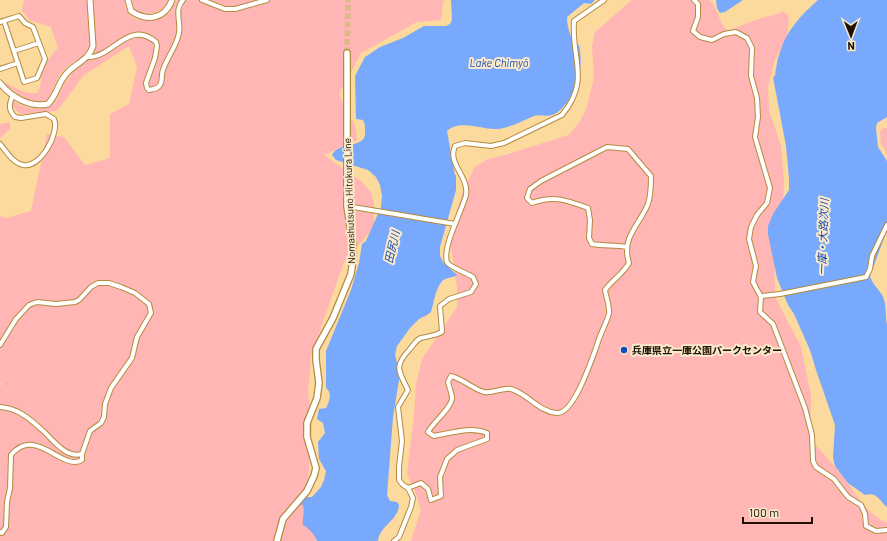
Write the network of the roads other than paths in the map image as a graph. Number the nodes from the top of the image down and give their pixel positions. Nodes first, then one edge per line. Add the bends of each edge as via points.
1 (90, 0) edge
2 (128, 0) edge
3 (172, 0) edge
4 (182, 0) edge
5 (202, 0) edge
6 (267, 0) edge
7 (604, 0) edge
8 (694, 0) edge
9 (2, 21) edge
10 (39, 43) junction
11 (14, 51) junction
12 (346, 53) tunnel mouth
13 (89, 57) junction
14 (18, 63) junction
15 (0, 69) edge
16 (0, 83) edge
17 (13, 95) junction
18 (0, 144) edge
19 (347, 206) junction
20 (455, 224) junction
21 (887, 225) edge
22 (627, 247) junction
23 (761, 296) junction
24 (0, 345) edge
25 (0, 407) edge
26 (82, 454) junction
27 (408, 488) junction
28 (887, 530) edge
29 (0, 532) edge
30 (277, 541) edge
31 (394, 541) edge

1 - 13 street via 93,46
2 - 3 street via 132,11 146,17 165,12
4 - 13 street via 178,10 177,42 163,68 157,88 149,90 146,83 157,51 156,42 152,38 131,35 102,54
5 - 6 street via 225,9 235,9
7 - 20 street via 574,21 578,82 569,107 562,115 504,143 491,146 465,143 455,146 452,153 466,182 466,194
8 - 23 street via 698,4 698,17 693,31 700,37 712,40 736,32 747,38 752,48 751,76 757,98 758,118 756,136 770,188 767,203 757,215 749,239 756,266 753,282
9 - 10 street via 19,16 33,27
9 - 11 street
10 - 11 street
10 - 14 street via 45,59 37,78 24,82
11 - 14 street
12 - 19 main road, Nomashutsuno Hitokura Line
13 - 17 street via 67,73 55,97 48,104 25,102
14 - 15 street
16 - 17 street
17 - 18 street via 9,107 15,117 46,114 54,119 56,125 51,141 37,162 31,166 17,162
19 - 20 street
19 - 30 main road, Nomashutsuno Hitokura Line via 353,259 351,274 333,318 316,349 319,383 317,398 307,423 307,437 316,468 312,483 283,518
20 - 27 street via 446,254 448,262 473,277 476,284 471,292 449,299 440,306 442,332 420,338 401,358 401,376 408,390 398,407 402,441 399,480
21 - 23 street via 872,256 866,277
22 - 22 street via 592,244 589,238 588,208 558,198 532,203 527,198 530,189 606,147 628,149 651,176 651,190 648,204 629,238
22 - 27 street via 629,264 605,290 609,312 583,383 566,410 558,413 547,410 510,389 484,392 451,376 448,382 451,404 431,425 428,432 434,436 480,430 487,432 487,439 457,450 447,459 440,477 441,496 431,500 428,489 421,484
23 - 28 street via 760,312 772,324 805,408 816,467 834,479 848,498 861,505 866,526 876,531
24 - 26 street via 16,319 29,305 37,302 75,302 98,283 121,287 135,293 149,304 151,313 137,337 132,358 111,388 105,404 104,417 101,423 90,431
25 - 26 street via 24,415 62,449 75,455
26 - 29 street via 82,460 78,462 62,458 35,445 14,451 11,455 6,527
27 - 31 street via 413,498 411,507 399,537

